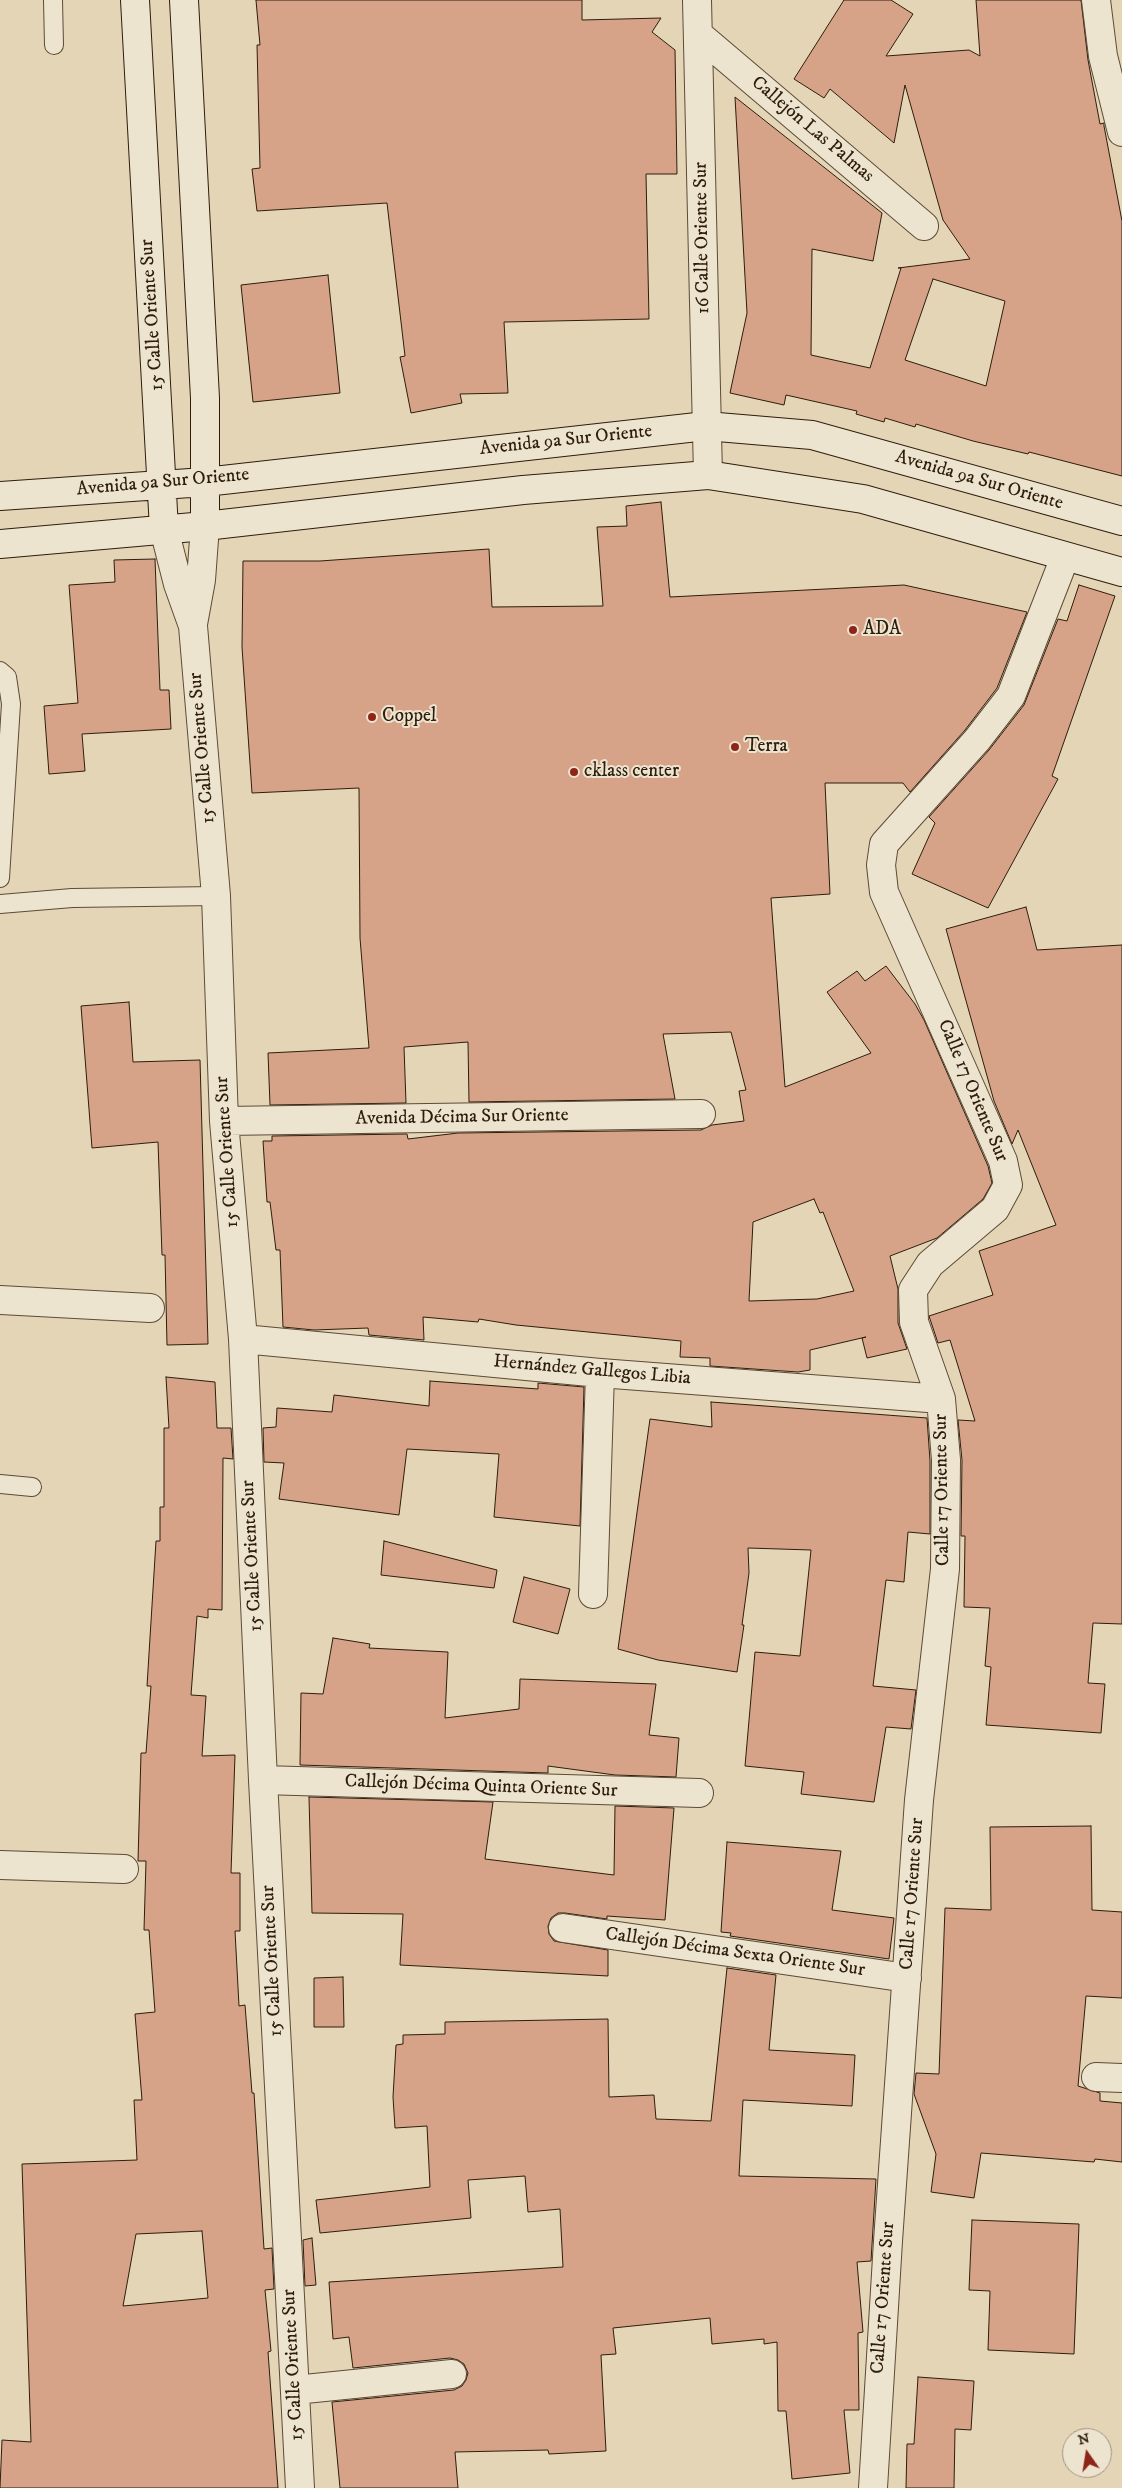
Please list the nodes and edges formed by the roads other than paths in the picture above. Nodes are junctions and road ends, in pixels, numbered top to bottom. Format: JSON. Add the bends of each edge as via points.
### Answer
{"nodes":[{"id":1,"x":53,"y":0,"type":"edge"},
{"id":2,"x":135,"y":0,"type":"edge"},
{"id":3,"x":184,"y":0,"type":"edge"},
{"id":4,"x":697,"y":0,"type":"edge"},
{"id":5,"x":1096,"y":0,"type":"edge"},
{"id":6,"x":699,"y":35,"type":"junction"},
{"id":7,"x":54,"y":45,"type":"dead end"},
{"id":8,"x":1113,"y":56,"type":"edge"},
{"id":9,"x":1122,"y":132,"type":"edge"},
{"id":10,"x":924,"y":226,"type":"dead end"},
{"id":11,"x":706,"y":426,"type":"junction"},
{"id":12,"x":708,"y":475,"type":"junction"},
{"id":13,"x":205,"y":482,"type":"junction"},
{"id":14,"x":160,"y":485,"type":"junction"},
{"id":15,"x":0,"y":496,"type":"edge"},
{"id":16,"x":1122,"y":521,"type":"edge"},
{"id":17,"x":205,"y":526,"type":"junction"},
{"id":18,"x":164,"y":529,"type":"junction"},
{"id":19,"x":0,"y":544,"type":"edge"},
{"id":20,"x":1065,"y":557,"type":"junction"},
{"id":21,"x":1122,"y":572,"type":"edge"},
{"id":22,"x":193,"y":626,"type":"junction"},
{"id":23,"x":0,"y":671,"type":"edge"},
{"id":24,"x":0,"y":878,"type":"edge"},
{"id":25,"x":216,"y":896,"type":"junction"},
{"id":26,"x":0,"y":904,"type":"edge"},
{"id":27,"x":700,"y":1114,"type":"dead end"},
{"id":28,"x":224,"y":1121,"type":"junction"},
{"id":29,"x":0,"y":1300,"type":"edge"},
{"id":30,"x":150,"y":1308,"type":"dead end"},
{"id":31,"x":244,"y":1339,"type":"junction"},
{"id":32,"x":600,"y":1372,"type":"junction"},
{"id":33,"x":941,"y":1399,"type":"junction"},
{"id":34,"x":0,"y":1484,"type":"edge"},
{"id":35,"x":32,"y":1487,"type":"dead end"},
{"id":36,"x":592,"y":1594,"type":"dead end"},
{"id":37,"x":263,"y":1780,"type":"junction"},
{"id":38,"x":699,"y":1793,"type":"dead end"},
{"id":39,"x":0,"y":1865,"type":"edge"},
{"id":40,"x":124,"y":1869,"type":"dead end"},
{"id":41,"x":562,"y":1928,"type":"dead end"},
{"id":42,"x":907,"y":1978,"type":"junction"},
{"id":43,"x":452,"y":2374,"type":"dead end"},
{"id":44,"x":295,"y":2390,"type":"junction"},
{"id":45,"x":300,"y":2488,"type":"edge"},
{"id":46,"x":873,"y":2488,"type":"edge"}],
"edges":[{"from":1,"to":7,"type":"lane"},
{"from":2,"to":14,"type":"street","name":"15 Calle Oriente Sur","via":[[158,392]]},
{"from":3,"to":13,"type":"street","name":"15 Calle Oriente Sur","via":[[204,379]]},
{"from":4,"to":6,"type":"street","name":"16 Calle Oriente Sur"},
{"from":5,"to":8,"type":"street"},
{"from":6,"to":10,"type":"street","name":"Callejón Las Palmas"},
{"from":6,"to":11,"type":"street","name":"16 Calle Oriente Sur"},
{"from":8,"to":9,"type":"street"},
{"from":11,"to":12,"type":"street","name":"16 Calle Oriente Sur"},
{"from":11,"to":13,"type":"street","name":"Avenida 9a Sur Oriente"},
{"from":11,"to":16,"type":"street","name":"Avenida 9a Sur Oriente","via":[[812,435]]},
{"from":12,"to":17,"type":"street","via":[[523,490]]},
{"from":12,"to":20,"type":"street","via":[[863,499]]},
{"from":13,"to":14,"type":"street","name":"Avenida 9a Sur Oriente"},
{"from":13,"to":17,"type":"street","name":"15 Calle Oriente Sur"},
{"from":14,"to":15,"type":"street","name":"Avenida 9a Sur Oriente"},
{"from":14,"to":18,"type":"street","name":"15 Calle Oriente Sur"},
{"from":17,"to":18,"type":"street"},
{"from":17,"to":22,"type":"street","name":"15 Calle Oriente Sur"},
{"from":18,"to":19,"type":"street"},
{"from":18,"to":22,"type":"street","name":"15 Calle Oriente Sur"},
{"from":20,"to":21,"type":"street"},
{"from":20,"to":33,"type":"street","name":"Calle 17 Oriente Sur","via":[[1011,696],[977,740],[884,844],[881,865],[884,892],[1003,1161],[1008,1185],[995,1209],[930,1264],[913,1290],[914,1322]]},
{"from":22,"to":25,"type":"street","name":"15 Calle Oriente Sur"},
{"from":23,"to":24,"type":"lane","via":[[7,677],[11,704]]},
{"from":25,"to":26,"type":"lane","via":[[72,898]]},
{"from":25,"to":28,"type":"street","name":"15 Calle Oriente Sur"},
{"from":27,"to":28,"type":"street","name":"Avenida Décima Sur Oriente"},
{"from":28,"to":31,"type":"street","name":"15 Calle Oriente Sur"},
{"from":29,"to":30,"type":"street"},
{"from":31,"to":32,"type":"street","name":"Hernández Gallegos Libia"},
{"from":31,"to":37,"type":"street","name":"15 Calle Oriente Sur"},
{"from":32,"to":33,"type":"street","name":"Hernández Gallegos Libia"},
{"from":32,"to":36,"type":"street"},
{"from":33,"to":42,"type":"street","name":"Calle 17 Oriente Sur","via":[[946,1460],[945,1569],[920,1800]]},
{"from":34,"to":35,"type":"lane"},
{"from":37,"to":38,"type":"street","name":"Callejón Décima Quinta Oriente Sur"},
{"from":37,"to":44,"type":"street","name":"15 Calle Oriente Sur"},
{"from":39,"to":40,"type":"street"},
{"from":41,"to":42,"type":"street","name":"Callejón Décima Sexta Oriente Sur"},
{"from":42,"to":46,"type":"street","name":"Calle 17 Oriente Sur"},
{"from":43,"to":44,"type":"street"},
{"from":44,"to":45,"type":"street","name":"15 Calle Oriente Sur"}]}
